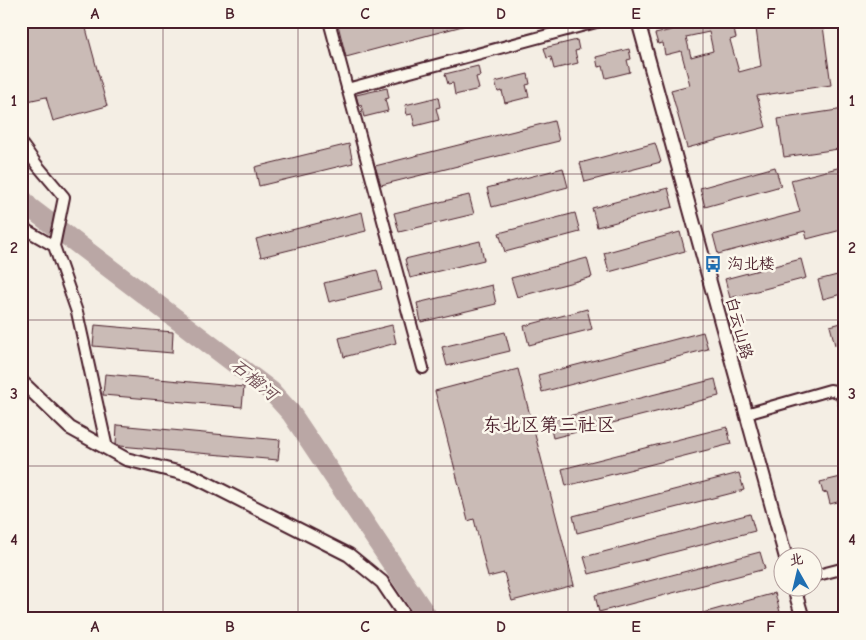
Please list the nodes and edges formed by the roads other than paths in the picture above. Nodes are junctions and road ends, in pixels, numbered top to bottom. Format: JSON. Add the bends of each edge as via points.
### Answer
{"nodes":[{"id":1,"x":329,"y":21,"type":"edge"},
{"id":2,"x":600,"y":21,"type":"edge"},
{"id":3,"x":638,"y":21,"type":"edge"},
{"id":4,"x":347,"y":88,"type":"junction"},
{"id":5,"x":21,"y":143,"type":"edge"},
{"id":6,"x":21,"y":225,"type":"edge"},
{"id":7,"x":54,"y":244,"type":"junction"},
{"id":8,"x":423,"y":368,"type":"dead end"},
{"id":9,"x":21,"y":381,"type":"edge"},
{"id":10,"x":845,"y":405,"type":"edge"},
{"id":11,"x":746,"y":414,"type":"junction"},
{"id":12,"x":107,"y":448,"type":"junction"},
{"id":13,"x":783,"y":548,"type":"edge"},
{"id":14,"x":845,"y":568,"type":"edge"},
{"id":15,"x":824,"y":573,"type":"edge"},
{"id":16,"x":797,"y":598,"type":"edge"},
{"id":17,"x":407,"y":619,"type":"edge"},
{"id":18,"x":803,"y":619,"type":"edge"}],
"edges":[{"from":1,"to":4,"type":"street"},
{"from":2,"to":4,"type":"street"},
{"from":3,"to":11,"type":"street","name":"白云山路"},
{"from":4,"to":8,"type":"street"},
{"from":5,"to":7,"type":"street","via":[[64,197]]},
{"from":6,"to":7,"type":"street"},
{"from":7,"to":12,"type":"street","via":[[77,312]]},
{"from":9,"to":12,"type":"street","via":[[70,428]]},
{"from":10,"to":11,"type":"street","via":[[840,393],[830,390]]},
{"from":11,"to":13,"type":"street","name":"白云山路"},
{"from":12,"to":17,"type":"street","via":[[126,458],[193,476],[349,555],[382,582]]},
{"from":14,"to":15,"type":"street"},
{"from":16,"to":18,"type":"street"}]}
